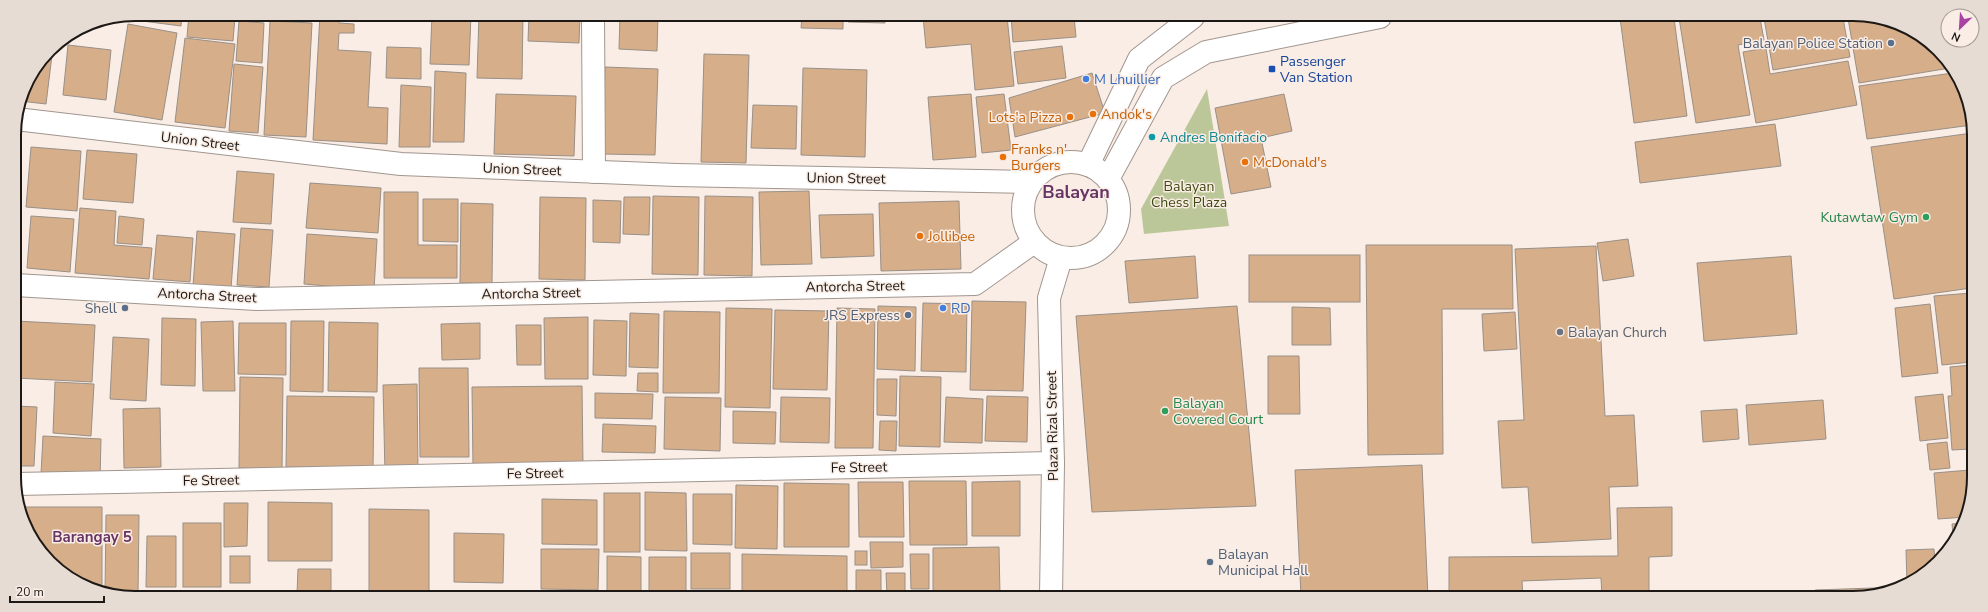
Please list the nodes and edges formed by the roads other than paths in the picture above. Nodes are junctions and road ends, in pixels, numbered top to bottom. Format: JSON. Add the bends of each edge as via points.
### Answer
{"nodes":[{"id":1,"x":593,"y":21,"type":"edge"},
{"id":2,"x":1187,"y":21,"type":"edge"},
{"id":3,"x":1360,"y":21,"type":"edge"},
{"id":4,"x":22,"y":120,"type":"edge"},
{"id":5,"x":1088,"y":165,"type":"junction"},
{"id":6,"x":594,"y":172,"type":"junction"},
{"id":7,"x":1108,"y":179,"type":"junction"},
{"id":8,"x":1031,"y":182,"type":"junction"},
{"id":9,"x":1034,"y":242,"type":"junction"},
{"id":10,"x":1061,"y":258,"type":"junction"},
{"id":11,"x":21,"y":285,"type":"edge"},
{"id":12,"x":1053,"y":463,"type":"junction"},
{"id":13,"x":21,"y":484,"type":"edge"},
{"id":14,"x":1051,"y":591,"type":"edge"}],
"edges":[{"from":1,"to":6,"type":"street"},
{"from":2,"to":5,"type":"street","via":[[1139,59]]},
{"from":3,"to":7,"type":"street","via":[[1206,52],[1163,78]]},
{"from":4,"to":6,"type":"street","name":"Union Street","via":[[401,164]]},
{"from":5,"to":7,"type":"street"},
{"from":5,"to":8,"type":"street","via":[[1073,162],[1057,164],[1042,170]]},
{"from":6,"to":8,"type":"street","name":"Union Street"},
{"from":7,"to":10,"type":"street","via":[[1119,204],[1118,222],[1111,238],[1089,255]]},
{"from":8,"to":9,"type":"street","via":[[1024,196],[1022,212],[1026,228]]},
{"from":9,"to":10,"type":"street","via":[[1046,252]]},
{"from":9,"to":11,"type":"street","name":"Antorcha Street","via":[[975,284],[257,298]]},
{"from":10,"to":12,"type":"street","name":"Plaza Rizal Street","via":[[1049,298]]},
{"from":12,"to":13,"type":"street","name":"Fe Street"},
{"from":12,"to":14,"type":"street","name":"Plaza Rizal Street"}]}
